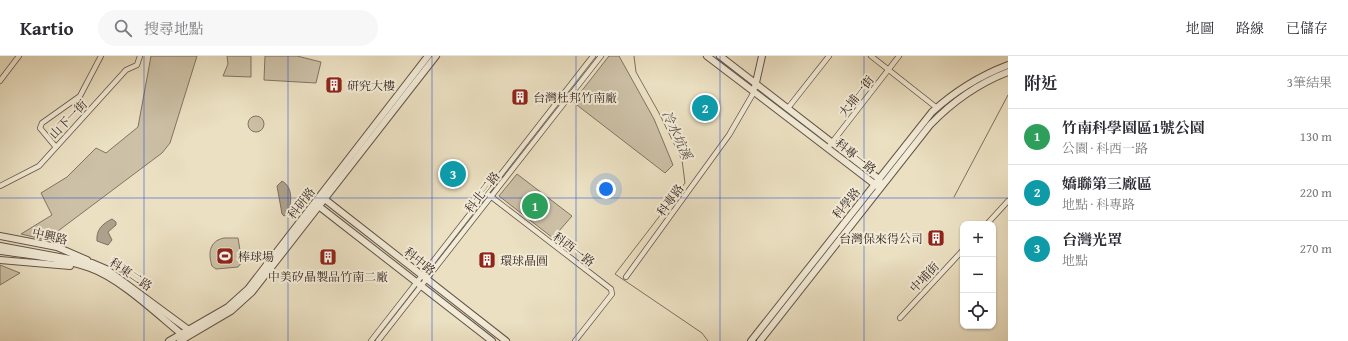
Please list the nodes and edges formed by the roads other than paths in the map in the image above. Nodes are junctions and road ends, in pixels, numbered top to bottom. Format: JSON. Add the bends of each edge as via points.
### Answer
{"nodes":[{"id":1,"x":18,"y":56,"type":"edge"},
{"id":2,"x":101,"y":56,"type":"edge"},
{"id":3,"x":140,"y":56,"type":"edge"},
{"id":4,"x":428,"y":56,"type":"edge"},
{"id":5,"x":436,"y":56,"type":"edge"},
{"id":6,"x":593,"y":56,"type":"edge"},
{"id":7,"x":601,"y":56,"type":"edge"},
{"id":8,"x":707,"y":56,"type":"edge"},
{"id":9,"x":720,"y":56,"type":"edge"},
{"id":10,"x":762,"y":56,"type":"edge"},
{"id":11,"x":830,"y":56,"type":"edge"},
{"id":12,"x":871,"y":56,"type":"edge"},
{"id":13,"x":899,"y":56,"type":"edge"},
{"id":14,"x":1008,"y":65,"type":"edge"},
{"id":15,"x":889,"y":70,"type":"junction"},
{"id":16,"x":1008,"y":72,"type":"edge"},
{"id":17,"x":0,"y":81,"type":"edge"},
{"id":18,"x":756,"y":84,"type":"junction"},
{"id":19,"x":754,"y":92,"type":"junction"},
{"id":20,"x":788,"y":108,"type":"junction"},
{"id":21,"x":937,"y":108,"type":"junction"},
{"id":22,"x":830,"y":145,"type":"junction"},
{"id":23,"x":55,"y":146,"type":"junction"},
{"id":24,"x":879,"y":179,"type":"junction"},
{"id":25,"x":1,"y":185,"type":"edge"},
{"id":26,"x":874,"y":186,"type":"junction"},
{"id":27,"x":882,"y":187,"type":"junction"},
{"id":28,"x":486,"y":193,"type":"junction"},
{"id":29,"x":322,"y":197,"type":"junction"},
{"id":30,"x":490,"y":197,"type":"junction"},
{"id":31,"x":1008,"y":201,"type":"edge"},
{"id":32,"x":317,"y":204,"type":"junction"},
{"id":33,"x":990,"y":221,"type":"edge"},
{"id":34,"x":0,"y":236,"type":"edge"},
{"id":35,"x":0,"y":246,"type":"edge"},
{"id":36,"x":10,"y":250,"type":"junction"},
{"id":37,"x":827,"y":250,"type":"junction"},
{"id":38,"x":0,"y":251,"type":"edge"},
{"id":39,"x":960,"y":253,"type":"edge"},
{"id":40,"x":0,"y":260,"type":"edge"},
{"id":41,"x":91,"y":265,"type":"junction"},
{"id":42,"x":626,"y":277,"type":"dead end"},
{"id":43,"x":424,"y":278,"type":"junction"},
{"id":44,"x":419,"y":284,"type":"junction"},
{"id":45,"x":144,"y":299,"type":"junction"},
{"id":46,"x":900,"y":318,"type":"dead end"},
{"id":47,"x":191,"y":332,"type":"junction"},
{"id":48,"x":184,"y":336,"type":"junction"},
{"id":49,"x":169,"y":341,"type":"edge"},
{"id":50,"x":180,"y":341,"type":"edge"},
{"id":51,"x":371,"y":341,"type":"edge"},
{"id":52,"x":378,"y":341,"type":"edge"},
{"id":53,"x":492,"y":341,"type":"edge"},
{"id":54,"x":506,"y":341,"type":"edge"},
{"id":55,"x":575,"y":341,"type":"edge"},
{"id":56,"x":751,"y":341,"type":"edge"},
{"id":57,"x":760,"y":341,"type":"edge"}],
"edges":[{"from":1,"to":17,"type":"street"},
{"from":2,"to":23,"type":"street","via":[[80,96],[42,123],[40,128]]},
{"from":3,"to":23,"type":"street","name":"山下一街","via":[[138,65],[126,70]]},
{"from":4,"to":29,"type":"street","name":"科研路"},
{"from":5,"to":29,"type":"street","name":"科研路"},
{"from":6,"to":28,"type":"street","name":"科北二路"},
{"from":7,"to":30,"type":"street","name":"科北二路"},
{"from":8,"to":19,"type":"street","name":"科專一路"},
{"from":9,"to":18,"type":"street","name":"科專一路"},
{"from":10,"to":18,"type":"street"},
{"from":11,"to":20,"type":"street"},
{"from":12,"to":15,"type":"street"},
{"from":13,"to":15,"type":"street","name":"大埔一街"},
{"from":14,"to":21,"type":"street","name":"科學路","via":[[965,85]]},
{"from":15,"to":21,"type":"street"},
{"from":15,"to":22,"type":"street","name":"大埔一街"},
{"from":16,"to":27,"type":"street","name":"科學路","via":[[979,85],[950,105],[930,125]]},
{"from":18,"to":19,"type":"street"},
{"from":18,"to":20,"type":"street","name":"科專一路"},
{"from":19,"to":22,"type":"street","name":"科專一路"},
{"from":19,"to":42,"type":"street","name":"科專路","via":[[729,135]]},
{"from":20,"to":22,"type":"street","name":"科專一路"},
{"from":21,"to":24,"type":"street","name":"科學路"},
{"from":22,"to":24,"type":"street","name":"科專一路"},
{"from":22,"to":26,"type":"street","name":"科專一路"},
{"from":23,"to":25,"type":"street","name":"山下一街","via":[[39,166]]},
{"from":24,"to":26,"type":"street","name":"科學路"},
{"from":24,"to":27,"type":"street","name":"科專一路"},
{"from":26,"to":27,"type":"street","name":"科專一路"},
{"from":26,"to":37,"type":"street","name":"科學路"},
{"from":27,"to":37,"type":"street","name":"科學路"},
{"from":28,"to":30,"type":"street","name":"科西一路"},
{"from":28,"to":43,"type":"street","name":"科北二路"},
{"from":29,"to":32,"type":"street","name":"科研路"},
{"from":29,"to":43,"type":"street","name":"科中路"},
{"from":30,"to":43,"type":"street","name":"科北二路"},
{"from":30,"to":55,"type":"street","name":"科西一路","via":[[612,291]]},
{"from":31,"to":33,"type":"street"},
{"from":32,"to":44,"type":"street","name":"科中路"},
{"from":32,"to":47,"type":"street","name":"科研路","via":[[252,292],[231,311]]},
{"from":34,"to":41,"type":"street","name":"中興路","via":[[57,247],[80,255]]},
{"from":35,"to":36,"type":"street","name":"科東二路"},
{"from":36,"to":38,"type":"street","name":"科東二路"},
{"from":36,"to":41,"type":"street","name":"科東二路"},
{"from":37,"to":56,"type":"street","name":"科學路"},
{"from":37,"to":57,"type":"street","name":"科學路"},
{"from":39,"to":46,"type":"street","name":"中埔街"},
{"from":40,"to":41,"type":"street"},
{"from":41,"to":45,"type":"street","name":"科東二路"},
{"from":43,"to":44,"type":"street","name":"科北二路"},
{"from":43,"to":54,"type":"street","name":"科中路"},
{"from":44,"to":51,"type":"street","name":"科北二路"},
{"from":44,"to":52,"type":"street","name":"科北二路"},
{"from":44,"to":53,"type":"street","name":"科中路"},
{"from":45,"to":47,"type":"street","name":"科東二路"},
{"from":45,"to":48,"type":"street","name":"科東二路"},
{"from":47,"to":48,"type":"street","name":"科研路"},
{"from":48,"to":49,"type":"street","name":"科研路"},
{"from":48,"to":50,"type":"street","name":"科研路"}]}
